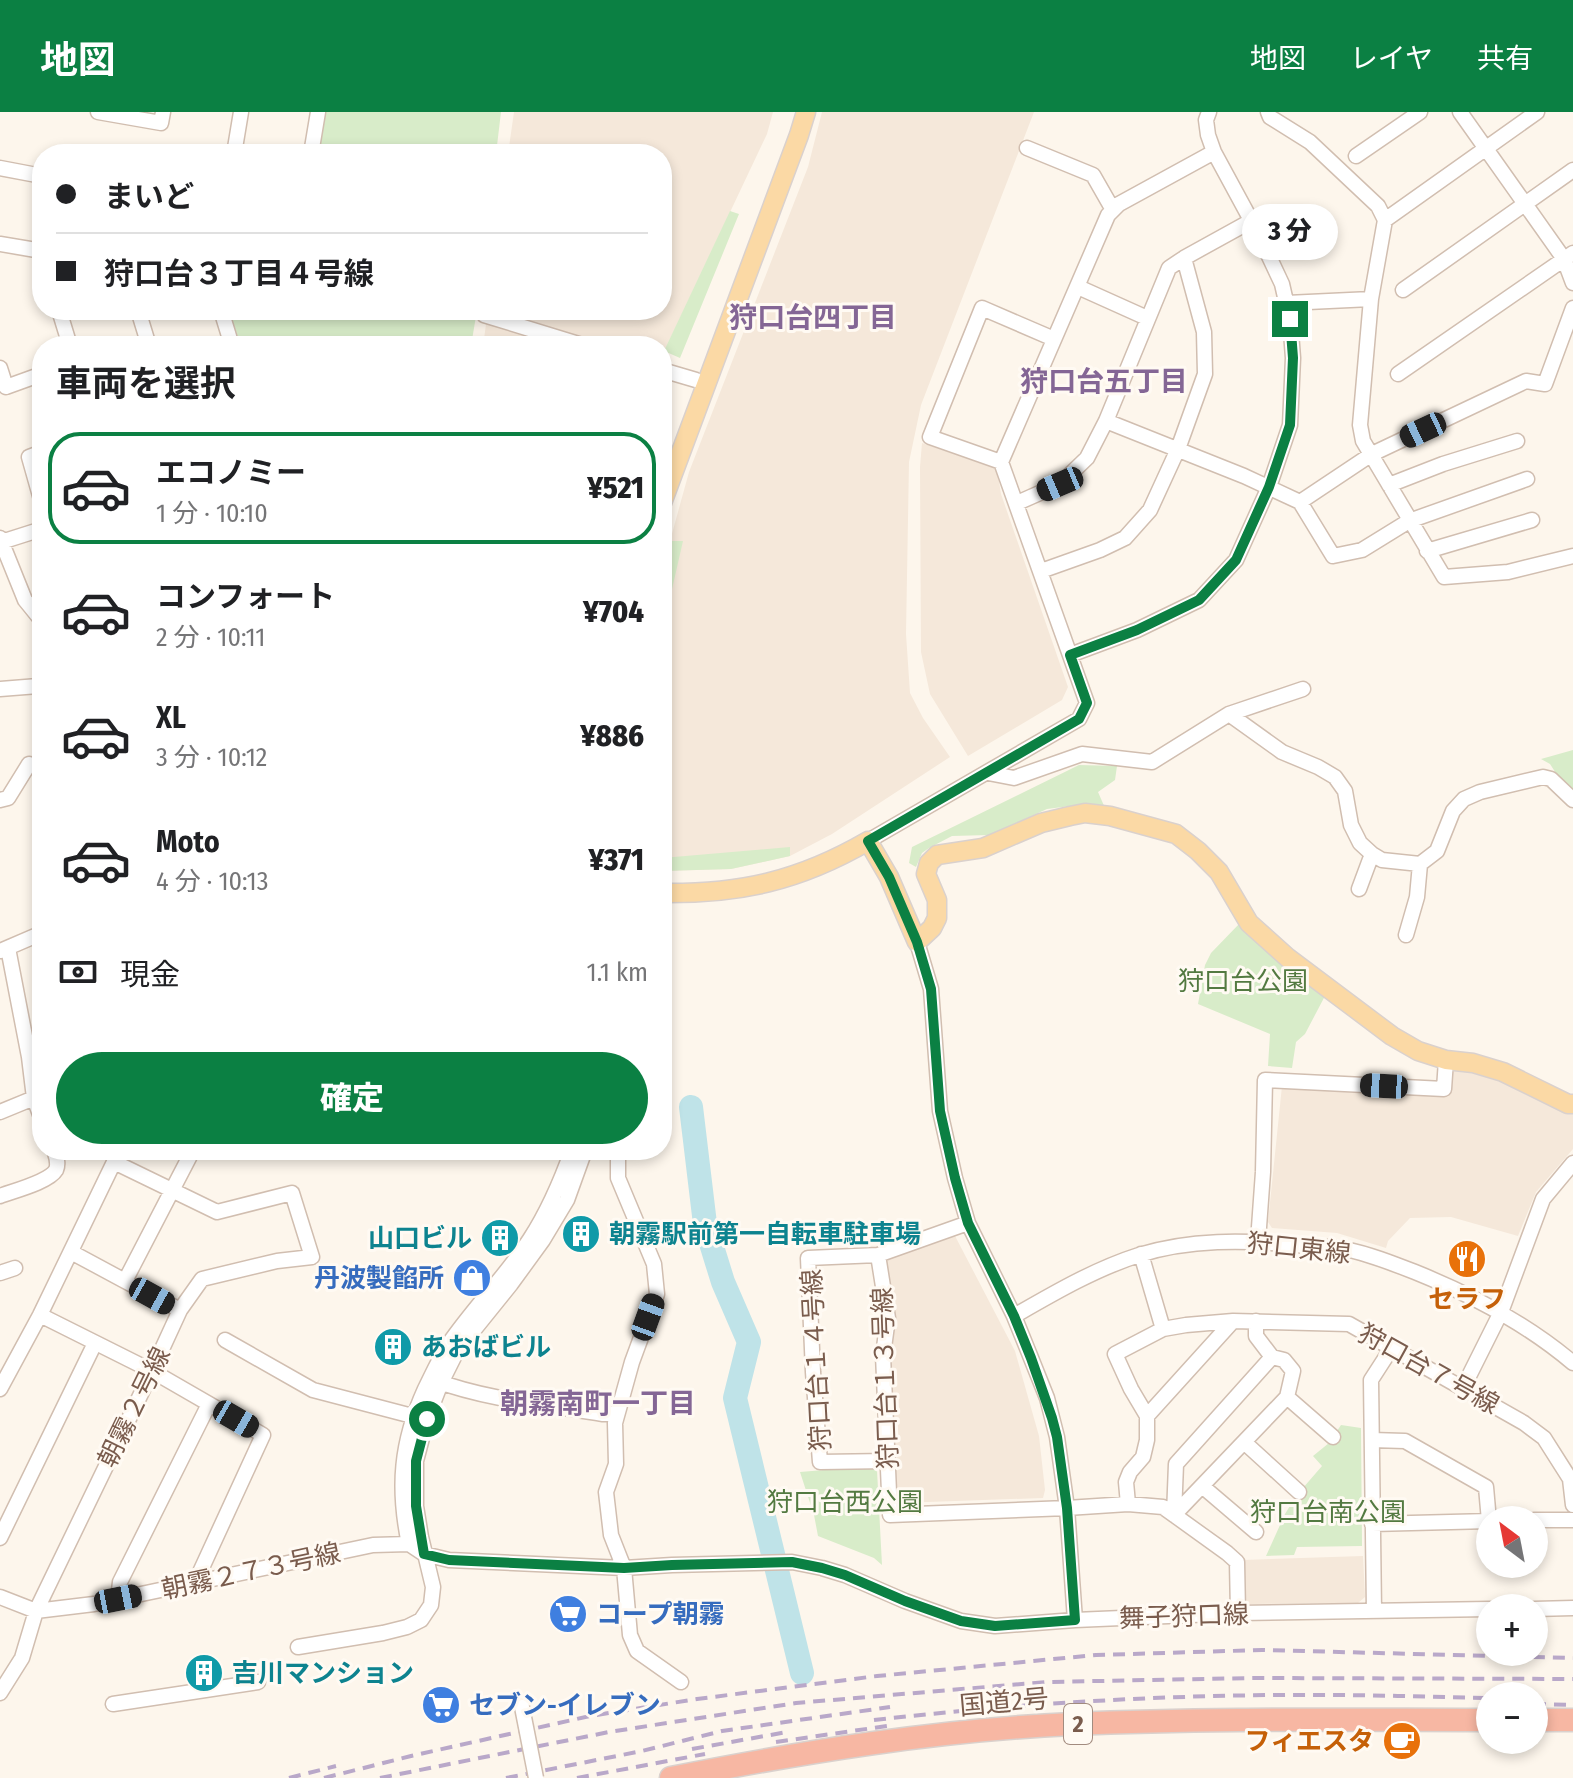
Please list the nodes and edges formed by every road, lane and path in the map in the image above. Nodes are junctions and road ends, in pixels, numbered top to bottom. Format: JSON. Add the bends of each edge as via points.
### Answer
{"nodes":[{"id":1,"x":98,"y":112,"type":"edge"},
{"id":2,"x":163,"y":112,"type":"edge"},
{"id":3,"x":241,"y":112,"type":"edge"},
{"id":4,"x":318,"y":112,"type":"edge"},
{"id":5,"x":798,"y":112,"type":"edge"},
{"id":6,"x":806,"y":112,"type":"edge"},
{"id":7,"x":1268,"y":112,"type":"edge"},
{"id":8,"x":1420,"y":112,"type":"edge"},
{"id":9,"x":1460,"y":112,"type":"edge"},
{"id":10,"x":1537,"y":112,"type":"edge"},
{"id":11,"x":1204,"y":115,"type":"edge"},
{"id":12,"x":236,"y":144,"type":"edge"},
{"id":13,"x":313,"y":144,"type":"edge"},
{"id":14,"x":1027,"y":148,"type":"dead end"},
{"id":15,"x":1486,"y":149,"type":"junction"},
{"id":16,"x":1214,"y":152,"type":"junction"},
{"id":17,"x":1356,"y":156,"type":"dead end"},
{"id":18,"x":0,"y":168,"type":"edge"},
{"id":19,"x":1573,"y":170,"type":"edge"},
{"id":20,"x":32,"y":174,"type":"edge"},
{"id":21,"x":1525,"y":204,"type":"junction"},
{"id":22,"x":1113,"y":210,"type":"junction"},
{"id":23,"x":1385,"y":220,"type":"junction"},
{"id":24,"x":1251,"y":221,"type":"junction"},
{"id":25,"x":0,"y":244,"type":"edge"},
{"id":26,"x":32,"y":249,"type":"edge"},
{"id":27,"x":1568,"y":256,"type":"edge"},
{"id":28,"x":1184,"y":258,"type":"junction"},
{"id":29,"x":1573,"y":283,"type":"edge"},
{"id":30,"x":1078,"y":287,"type":"junction"},
{"id":31,"x":1403,"y":290,"type":"dead end"},
{"id":32,"x":1371,"y":299,"type":"junction"},
{"id":33,"x":1287,"y":303,"type":"junction"},
{"id":34,"x":1573,"y":308,"type":"edge"},
{"id":35,"x":1147,"y":318,"type":"junction"},
{"id":36,"x":500,"y":320,"type":"edge"},
{"id":37,"x":552,"y":336,"type":"edge"},
{"id":38,"x":1054,"y":339,"type":"junction"},
{"id":39,"x":0,"y":368,"type":"edge"},
{"id":40,"x":672,"y":373,"type":"edge"},
{"id":41,"x":1398,"y":374,"type":"dead end"},
{"id":42,"x":32,"y":378,"type":"edge"},
{"id":43,"x":696,"y":380,"type":"junction"},
{"id":44,"x":1106,"y":421,"type":"junction"},
{"id":45,"x":1517,"y":441,"type":"dead end"},
{"id":46,"x":672,"y":446,"type":"edge"},
{"id":47,"x":1178,"y":449,"type":"junction"},
{"id":48,"x":1372,"y":454,"type":"junction"},
{"id":49,"x":1001,"y":462,"type":"junction"},
{"id":50,"x":672,"y":476,"type":"edge"},
{"id":51,"x":1527,"y":479,"type":"dead end"},
{"id":52,"x":1389,"y":485,"type":"junction"},
{"id":53,"x":1269,"y":487,"type":"junction"},
{"id":54,"x":1300,"y":502,"type":"junction"},
{"id":55,"x":1017,"y":503,"type":"junction"},
{"id":56,"x":1532,"y":520,"type":"dead end"},
{"id":57,"x":1409,"y":521,"type":"junction"},
{"id":58,"x":32,"y":532,"type":"edge"},
{"id":59,"x":1,"y":540,"type":"edge"},
{"id":60,"x":1427,"y":551,"type":"junction"},
{"id":61,"x":1573,"y":556,"type":"edge"},
{"id":62,"x":1041,"y":571,"type":"junction"},
{"id":63,"x":32,"y":609,"type":"edge"},
{"id":64,"x":1070,"y":655,"type":"junction"},
{"id":65,"x":32,"y":686,"type":"edge"},
{"id":66,"x":0,"y":689,"type":"edge"},
{"id":67,"x":1303,"y":689,"type":"dead end"},
{"id":68,"x":1229,"y":714,"type":"junction"},
{"id":69,"x":29,"y":764,"type":"dead end"},
{"id":70,"x":988,"y":773,"type":"junction"},
{"id":71,"x":0,"y":800,"type":"edge"},
{"id":72,"x":1573,"y":800,"type":"edge"},
{"id":73,"x":868,"y":841,"type":"junction"},
{"id":74,"x":1372,"y":854,"type":"junction"},
{"id":75,"x":1420,"y":864,"type":"junction"},
{"id":76,"x":1359,"y":889,"type":"dead end"},
{"id":77,"x":672,"y":893,"type":"edge"},
{"id":78,"x":1406,"y":935,"type":"dead end"},
{"id":79,"x":32,"y":937,"type":"edge"},
{"id":80,"x":917,"y":942,"type":"junction"},
{"id":81,"x":4,"y":949,"type":"edge"},
{"id":82,"x":32,"y":1054,"type":"edge"},
{"id":83,"x":1446,"y":1060,"type":"junction"},
{"id":84,"x":32,"y":1099,"type":"edge"},
{"id":85,"x":1573,"y":1104,"type":"edge"},
{"id":86,"x":0,"y":1112,"type":"edge"},
{"id":87,"x":58,"y":1160,"type":"edge"},
{"id":88,"x":188,"y":1160,"type":"edge"},
{"id":89,"x":569,"y":1160,"type":"edge"},
{"id":90,"x":581,"y":1160,"type":"edge"},
{"id":91,"x":618,"y":1160,"type":"edge"},
{"id":92,"x":1573,"y":1163,"type":"edge"},
{"id":93,"x":171,"y":1190,"type":"junction"},
{"id":94,"x":0,"y":1196,"type":"edge"},
{"id":95,"x":968,"y":1223,"type":"junction"},
{"id":96,"x":1258,"y":1241,"type":"junction"},
{"id":97,"x":71,"y":1252,"type":"junction"},
{"id":98,"x":1141,"y":1254,"type":"junction"},
{"id":99,"x":878,"y":1255,"type":"junction"},
{"id":100,"x":15,"y":1268,"type":"dead end"},
{"id":101,"x":0,"y":1273,"type":"edge"},
{"id":102,"x":125,"y":1281,"type":"junction"},
{"id":103,"x":180,"y":1310,"type":"junction"},
{"id":104,"x":1501,"y":1312,"type":"junction"},
{"id":105,"x":40,"y":1315,"type":"junction"},
{"id":106,"x":1014,"y":1316,"type":"junction"},
{"id":107,"x":1233,"y":1321,"type":"junction"},
{"id":108,"x":1256,"y":1321,"type":"junction"},
{"id":109,"x":1163,"y":1329,"type":"junction"},
{"id":110,"x":225,"y":1340,"type":"dead end"},
{"id":111,"x":95,"y":1343,"type":"junction"},
{"id":112,"x":1391,"y":1349,"type":"junction"},
{"id":113,"x":1272,"y":1357,"type":"junction"},
{"id":114,"x":1573,"y":1363,"type":"edge"},
{"id":115,"x":152,"y":1371,"type":"junction"},
{"id":116,"x":436,"y":1381,"type":"junction"},
{"id":117,"x":1463,"y":1388,"type":"junction"},
{"id":118,"x":0,"y":1389,"type":"edge"},
{"id":119,"x":1287,"y":1397,"type":"junction"},
{"id":120,"x":209,"y":1404,"type":"junction"},
{"id":121,"x":617,"y":1413,"type":"junction"},
{"id":122,"x":1147,"y":1416,"type":"junction"},
{"id":123,"x":420,"y":1418,"type":"junction"},
{"id":124,"x":1333,"y":1437,"type":"dead end"},
{"id":125,"x":1372,"y":1440,"type":"junction"},
{"id":126,"x":1244,"y":1442,"type":"junction"},
{"id":127,"x":888,"y":1461,"type":"junction"},
{"id":128,"x":1202,"y":1486,"type":"junction"},
{"id":129,"x":1299,"y":1492,"type":"dead end"},
{"id":130,"x":1128,"y":1504,"type":"junction"},
{"id":131,"x":1573,"y":1505,"type":"edge"},
{"id":132,"x":1488,"y":1506,"type":"edge"},
{"id":133,"x":1067,"y":1508,"type":"junction"},
{"id":134,"x":1174,"y":1515,"type":"junction"},
{"id":135,"x":1548,"y":1520,"type":"edge"},
{"id":136,"x":1573,"y":1520,"type":"edge"},
{"id":137,"x":1476,"y":1521,"type":"edge"},
{"id":138,"x":1372,"y":1524,"type":"junction"},
{"id":139,"x":1256,"y":1532,"type":"dead end"},
{"id":140,"x":0,"y":1538,"type":"edge"},
{"id":141,"x":409,"y":1544,"type":"junction"},
{"id":142,"x":424,"y":1554,"type":"junction"},
{"id":143,"x":624,"y":1568,"type":"junction"},
{"id":144,"x":195,"y":1583,"type":"junction"},
{"id":145,"x":0,"y":1597,"type":"edge"},
{"id":146,"x":118,"y":1599,"type":"junction"},
{"id":147,"x":1573,"y":1608,"type":"edge"},
{"id":148,"x":1476,"y":1609,"type":"edge"},
{"id":149,"x":1548,"y":1609,"type":"edge"},
{"id":150,"x":36,"y":1611,"type":"junction"},
{"id":151,"x":1374,"y":1611,"type":"junction"},
{"id":152,"x":1238,"y":1613,"type":"junction"},
{"id":153,"x":1075,"y":1620,"type":"junction"},
{"id":154,"x":298,"y":1647,"type":"dead end"},
{"id":155,"x":258,"y":1682,"type":"dead end"},
{"id":156,"x":681,"y":1682,"type":"dead end"},
{"id":157,"x":0,"y":1693,"type":"edge"},
{"id":158,"x":113,"y":1704,"type":"dead end"},
{"id":159,"x":522,"y":1707,"type":"dead end"},
{"id":160,"x":1476,"y":1720,"type":"edge"},
{"id":161,"x":1548,"y":1720,"type":"edge"},
{"id":162,"x":1573,"y":1720,"type":"edge"},
{"id":163,"x":697,"y":1775,"type":"edge"},
{"id":164,"x":536,"y":1778,"type":"edge"},
{"id":165,"x":671,"y":1778,"type":"edge"}],
"edges":[{"from":1,"to":2,"type":"street","via":[[161,123]]},
{"from":3,"to":12,"type":"street"},
{"from":4,"to":13,"type":"street"},
{"from":5,"to":43,"type":"main road"},
{"from":6,"to":50,"type":"main road"},
{"from":7,"to":23,"type":"street","via":[[1338,167],[1378,206]]},
{"from":8,"to":17,"type":"street"},
{"from":9,"to":15,"type":"street"},
{"from":10,"to":15,"type":"street"},
{"from":11,"to":16,"type":"street"},
{"from":14,"to":22,"type":"street","via":[[1093,175]]},
{"from":15,"to":21,"type":"street"},
{"from":15,"to":23,"type":"street"},
{"from":16,"to":22,"type":"street"},
{"from":16,"to":24,"type":"street"},
{"from":18,"to":20,"type":"street"},
{"from":19,"to":21,"type":"street"},
{"from":21,"to":27,"type":"street"},
{"from":21,"to":31,"type":"street"},
{"from":22,"to":30,"type":"street"},
{"from":23,"to":32,"type":"street"},
{"from":24,"to":28,"type":"street"},
{"from":24,"to":33,"type":"street"},
{"from":25,"to":26,"type":"street"},
{"from":27,"to":29,"type":"street"},
{"from":27,"to":41,"type":"street"},
{"from":28,"to":35,"type":"street","via":[[1169,268]]},
{"from":28,"to":47,"type":"street","via":[[1204,332],[1205,374]]},
{"from":30,"to":35,"type":"street"},
{"from":30,"to":38,"type":"street"},
{"from":32,"to":33,"type":"street"},
{"from":32,"to":48,"type":"street","via":[[1360,425]]},
{"from":33,"to":53,"type":"street","via":[[1293,358],[1290,425]]},
{"from":34,"to":48,"type":"street","via":[[1545,384],[1526,381]]},
{"from":35,"to":44,"type":"street"},
{"from":36,"to":37,"type":"street"},
{"from":38,"to":49,"type":"street"},
{"from":38,"to":49,"type":"street","via":[[982,308],[930,437]]},
{"from":39,"to":42,"type":"street","via":[[6,387]]},
{"from":40,"to":43,"type":"street"},
{"from":43,"to":46,"type":"main road"},
{"from":44,"to":47,"type":"street"},
{"from":44,"to":55,"type":"street","via":[[1087,458],[1060,484]]},
{"from":45,"to":52,"type":"street"},
{"from":47,"to":53,"type":"street"},
{"from":47,"to":62,"type":"street","via":[[1150,510],[1125,538]]},
{"from":48,"to":52,"type":"street"},
{"from":48,"to":54,"type":"street"},
{"from":49,"to":55,"type":"street"},
{"from":51,"to":57,"type":"street"},
{"from":52,"to":57,"type":"street"},
{"from":53,"to":54,"type":"street"},
{"from":53,"to":64,"type":"street","via":[[1236,560],[1199,600]]},
{"from":54,"to":57,"type":"street","via":[[1333,556],[1362,550]]},
{"from":55,"to":62,"type":"street"},
{"from":56,"to":60,"type":"street"},
{"from":57,"to":60,"type":"street"},
{"from":58,"to":59,"type":"street"},
{"from":59,"to":63,"type":"street"},
{"from":60,"to":61,"type":"street","via":[[1444,577],[1508,572]]},
{"from":62,"to":64,"type":"street"},
{"from":64,"to":70,"type":"street","via":[[1087,703],[1079,719]]},
{"from":65,"to":66,"type":"street"},
{"from":67,"to":68,"type":"street"},
{"from":68,"to":70,"type":"street","via":[[1152,762],[1082,754],[1014,778]]},
{"from":68,"to":74,"type":"street","via":[[1282,752],[1335,777],[1345,791],[1351,825]]},
{"from":69,"to":71,"type":"street","via":[[8,798]]},
{"from":70,"to":73,"type":"street"},
{"from":72,"to":75,"type":"street","via":[[1543,777],[1480,792],[1453,811],[1437,851]]},
{"from":73,"to":77,"type":"main road","via":[[759,886]]},
{"from":73,"to":80,"type":"main road"},
{"from":74,"to":75,"type":"street"},
{"from":74,"to":76,"type":"street"},
{"from":75,"to":78,"type":"street"},
{"from":79,"to":81,"type":"street"},
{"from":80,"to":83,"type":"main road","via":[[937,918],[937,900],[926,874],[937,855],[983,848],[1070,816],[1110,816],[1176,834],[1219,872],[1249,923],[1288,958],[1392,1036]]},
{"from":80,"to":95,"type":"street","via":[[931,989],[940,1111]]},
{"from":81,"to":82,"type":"street"},
{"from":83,"to":85,"type":"main road","via":[[1503,1072]]},
{"from":83,"to":96,"type":"street","via":[[1444,1089],[1265,1080]]},
{"from":84,"to":86,"type":"street"},
{"from":87,"to":94,"type":"street","via":[[46,1179]]},
{"from":88,"to":93,"type":"street"},
{"from":89,"to":116,"type":"street","via":[[531,1238],[447,1346]]},
{"from":90,"to":116,"type":"street","via":[[567,1200],[543,1240]]},
{"from":91,"to":121,"type":"street","via":[[618,1178],[654,1264],[657,1294]]},
{"from":92,"to":104,"type":"street","via":[[1543,1199]]},
{"from":93,"to":97,"type":"street","via":[[114,1162]]},
{"from":93,"to":102,"type":"street"},
{"from":93,"to":103,"type":"street","name":"朝霧２号線","via":[[217,1212],[292,1193],[312,1257],[202,1279]]},
{"from":95,"to":99,"type":"street","name":"狩口台１４号線"},
{"from":95,"to":106,"type":"street"},
{"from":96,"to":98,"type":"street","name":"狩口東線"},
{"from":96,"to":104,"type":"street","name":"狩口東線","via":[[1373,1257]]},
{"from":97,"to":102,"type":"street"},
{"from":97,"to":105,"type":"street"},
{"from":98,"to":106,"type":"street","name":"狩口東線","via":[[1099,1270]]},
{"from":98,"to":109,"type":"street"},
{"from":99,"to":127,"type":"street","name":"狩口台１３号線","via":[[888,1318],[883,1355]]},
{"from":99,"to":127,"type":"street","name":"狩口台１４号線","via":[[808,1258],[813,1372],[820,1462]]},
{"from":100,"to":101,"type":"street"},
{"from":102,"to":103,"type":"street"},
{"from":103,"to":115,"type":"street","name":"朝霧２号線"},
{"from":104,"to":114,"type":"street","name":"狩口東線"},
{"from":104,"to":117,"type":"street"},
{"from":105,"to":111,"type":"street"},
{"from":105,"to":118,"type":"street"},
{"from":106,"to":133,"type":"street","via":[[1047,1398]]},
{"from":107,"to":108,"type":"street","name":"狩口台７号線"},
{"from":107,"to":109,"type":"street","name":"狩口台７号線"},
{"from":107,"to":122,"type":"street"},
{"from":108,"to":112,"type":"street","name":"狩口台７号線","via":[[1349,1324]]},
{"from":108,"to":113,"type":"street","via":[[1256,1336]]},
{"from":109,"to":122,"type":"street","name":"狩口台７号線","via":[[1115,1354]]},
{"from":110,"to":123,"type":"street","via":[[313,1390]]},
{"from":111,"to":115,"type":"street"},
{"from":111,"to":140,"type":"street"},
{"from":112,"to":117,"type":"street","name":"狩口台７号線"},
{"from":112,"to":125,"type":"street","via":[[1371,1380]]},
{"from":113,"to":119,"type":"street","via":[[1284,1360],[1293,1371]]},
{"from":113,"to":134,"type":"street","via":[[1176,1464]]},
{"from":115,"to":120,"type":"street"},
{"from":115,"to":150,"type":"street","name":"朝霧２号線"},
{"from":116,"to":121,"type":"street","via":[[513,1400]]},
{"from":116,"to":123,"type":"street"},
{"from":117,"to":131,"type":"street","name":"狩口台７号線","via":[[1544,1438],[1570,1479]]},
{"from":119,"to":124,"type":"street"},
{"from":119,"to":126,"type":"street"},
{"from":120,"to":144,"type":"street","via":[[263,1435]]},
{"from":120,"to":146,"type":"street","via":[[120,1582]]},
{"from":121,"to":143,"type":"street","via":[[616,1464],[606,1492],[611,1535]]},
{"from":122,"to":130,"type":"street","via":[[1143,1457],[1126,1482]]},
{"from":123,"to":141,"type":"street","via":[[406,1440],[402,1473]]},
{"from":123,"to":142,"type":"street","via":[[416,1506]]},
{"from":125,"to":132,"type":"street","via":[[1405,1441],[1486,1487]]},
{"from":125,"to":138,"type":"street"},
{"from":126,"to":128,"type":"street"},
{"from":126,"to":129,"type":"street"},
{"from":127,"to":133,"type":"street","name":"狩口台１３号線","via":[[890,1515]]},
{"from":128,"to":134,"type":"street"},
{"from":128,"to":139,"type":"street"},
{"from":130,"to":133,"type":"street"},
{"from":130,"to":134,"type":"street","via":[[1163,1507]]},
{"from":133,"to":153,"type":"street"},
{"from":134,"to":152,"type":"street","via":[[1237,1562]]},
{"from":135,"to":136,"type":"street"},
{"from":137,"to":138,"type":"street"},
{"from":138,"to":151,"type":"street"},
{"from":141,"to":142,"type":"street"},
{"from":141,"to":144,"type":"street","name":"朝霧２７３号線","via":[[373,1545]]},
{"from":142,"to":143,"type":"street","name":"舞子狩口線","via":[[449,1560]]},
{"from":142,"to":154,"type":"street","via":[[433,1587],[431,1605],[421,1620],[383,1633]]},
{"from":143,"to":153,"type":"street","name":"舞子狩口線","via":[[792,1562],[833,1571],[961,1621],[995,1626]]},
{"from":143,"to":156,"type":"street","via":[[633,1643]]},
{"from":144,"to":146,"type":"street","name":"朝霧２７３号線"},
{"from":145,"to":150,"type":"street","name":"朝霧２７３号線"},
{"from":146,"to":150,"type":"street","name":"朝霧２７３号線"},
{"from":147,"to":149,"type":"street"},
{"from":148,"to":151,"type":"street","name":"舞子狩口線"},
{"from":150,"to":157,"type":"street","name":"朝霧２号線","via":[[22,1658]]},
{"from":151,"to":152,"type":"street","name":"舞子狩口線"},
{"from":152,"to":153,"type":"street","name":"舞子狩口線"},
{"from":155,"to":158,"type":"street"},
{"from":159,"to":164,"type":"street","bridge":true},
{"from":160,"to":163,"type":"highway","name":"国道2号","number":"2","via":[[1071,1724],[879,1742]]},
{"from":161,"to":162,"type":"highway"},
{"from":163,"to":165,"type":"highway","name":"国道2号","number":"2"}]}
